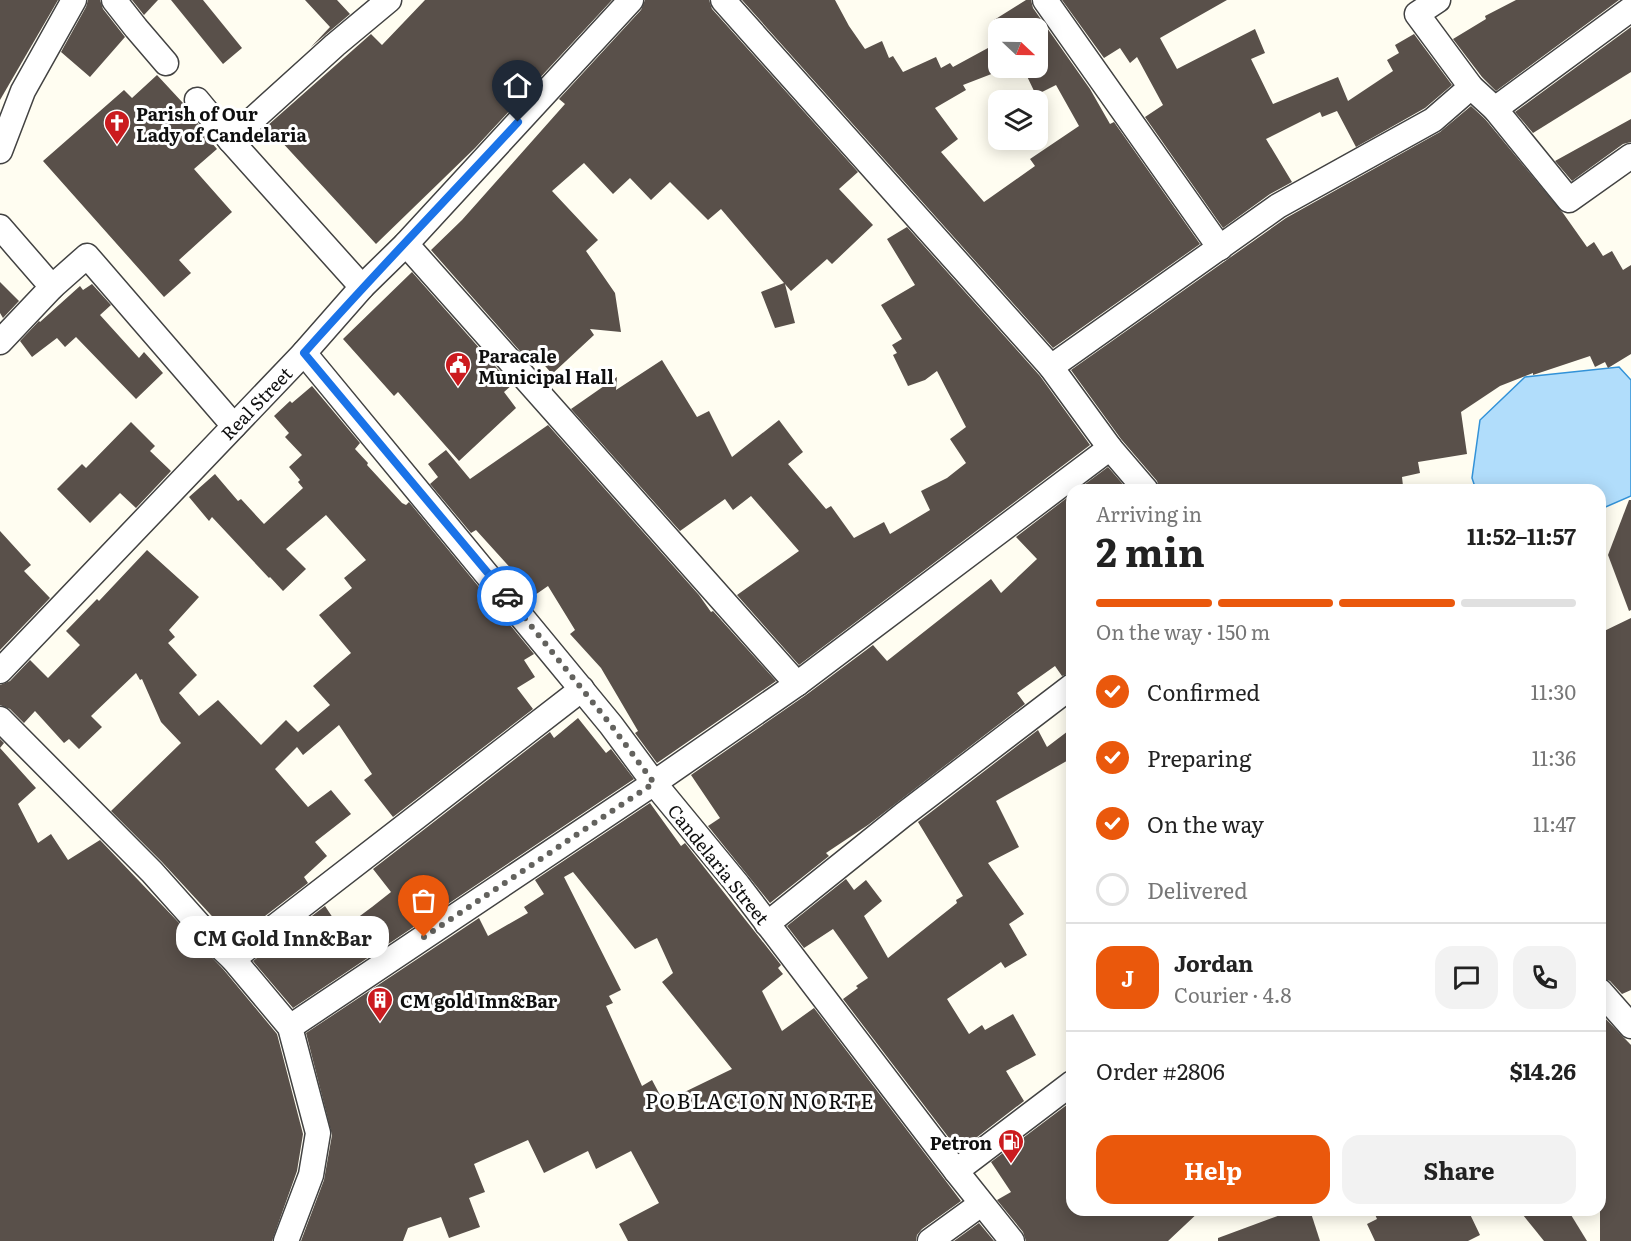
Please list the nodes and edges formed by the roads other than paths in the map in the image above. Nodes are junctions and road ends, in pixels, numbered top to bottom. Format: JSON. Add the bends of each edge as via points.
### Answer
{"nodes":[{"id":1,"x":74,"y":0,"type":"edge"},
{"id":2,"x":114,"y":0,"type":"edge"},
{"id":3,"x":389,"y":0,"type":"edge"},
{"id":4,"x":631,"y":0,"type":"edge"},
{"id":5,"x":723,"y":0,"type":"edge"},
{"id":6,"x":1044,"y":0,"type":"edge"},
{"id":7,"x":1438,"y":0,"type":"edge"},
{"id":8,"x":1631,"y":9,"type":"edge"},
{"id":9,"x":166,"y":63,"type":"dead end"},
{"id":10,"x":1471,"y":87,"type":"junction"},
{"id":11,"x":197,"y":100,"type":"dead end"},
{"id":12,"x":1496,"y":109,"type":"junction"},
{"id":13,"x":230,"y":140,"type":"junction"},
{"id":14,"x":0,"y":152,"type":"edge"},
{"id":15,"x":1631,"y":156,"type":"edge"},
{"id":16,"x":0,"y":227,"type":"edge"},
{"id":17,"x":406,"y":244,"type":"junction"},
{"id":18,"x":1220,"y":248,"type":"junction"},
{"id":19,"x":51,"y":287,"type":"junction"},
{"id":20,"x":362,"y":287,"type":"junction"},
{"id":21,"x":0,"y":342,"type":"edge"},
{"id":22,"x":304,"y":353,"type":"junction"},
{"id":23,"x":1051,"y":367,"type":"junction"},
{"id":24,"x":234,"y":426,"type":"junction"},
{"id":25,"x":1110,"y":448,"type":"junction"},
{"id":26,"x":1141,"y":484,"type":"edge"},
{"id":27,"x":0,"y":671,"type":"edge"},
{"id":28,"x":796,"y":684,"type":"junction"},
{"id":29,"x":582,"y":689,"type":"junction"},
{"id":30,"x":1066,"y":691,"type":"edge"},
{"id":31,"x":0,"y":720,"type":"edge"},
{"id":32,"x":654,"y":783,"type":"junction"},
{"id":33,"x":767,"y":924,"type":"junction"},
{"id":34,"x":232,"y":959,"type":"junction"},
{"id":35,"x":1606,"y":999,"type":"edge"},
{"id":36,"x":1631,"y":1026,"type":"edge"},
{"id":37,"x":290,"y":1027,"type":"junction"},
{"id":38,"x":1066,"y":1088,"type":"edge"},
{"id":39,"x":956,"y":1171,"type":"junction"},
{"id":40,"x":981,"y":1204,"type":"junction"},
{"id":41,"x":286,"y":1241,"type":"edge"},
{"id":42,"x":930,"y":1241,"type":"edge"},
{"id":43,"x":1012,"y":1241,"type":"edge"}],
"edges":[{"from":1,"to":14,"type":"street","via":[[23,91]]},
{"from":2,"to":9,"type":"street"},
{"from":3,"to":13,"type":"street"},
{"from":4,"to":17,"type":"street","name":"Real Street"},
{"from":5,"to":23,"type":"street"},
{"from":6,"to":18,"type":"street"},
{"from":7,"to":10,"type":"street","via":[[1417,14]]},
{"from":8,"to":12,"type":"street"},
{"from":10,"to":12,"type":"street"},
{"from":10,"to":18,"type":"street","via":[[1433,120],[1278,206]]},
{"from":11,"to":13,"type":"street"},
{"from":12,"to":15,"type":"street","via":[[1569,200]]},
{"from":13,"to":20,"type":"street"},
{"from":16,"to":19,"type":"street"},
{"from":17,"to":20,"type":"street","name":"Real Street"},
{"from":17,"to":28,"type":"street"},
{"from":18,"to":23,"type":"street"},
{"from":19,"to":21,"type":"street"},
{"from":19,"to":24,"type":"street","via":[[87,256]]},
{"from":20,"to":22,"type":"street","name":"Real Street"},
{"from":22,"to":24,"type":"street","name":"Real Street"},
{"from":22,"to":29,"type":"street","name":"Candelaria Street"},
{"from":23,"to":25,"type":"street"},
{"from":24,"to":27,"type":"street","name":"Real Street"},
{"from":25,"to":26,"type":"street"},
{"from":25,"to":28,"type":"street"},
{"from":28,"to":32,"type":"street"},
{"from":29,"to":32,"type":"street","name":"Candelaria Street"},
{"from":29,"to":34,"type":"street"},
{"from":30,"to":33,"type":"street"},
{"from":31,"to":34,"type":"street","via":[[152,872]]},
{"from":32,"to":33,"type":"street","name":"Candelaria Street"},
{"from":32,"to":37,"type":"street"},
{"from":33,"to":39,"type":"street","name":"Candelaria Street"},
{"from":34,"to":37,"type":"street"},
{"from":35,"to":36,"type":"street"},
{"from":37,"to":41,"type":"street","via":[[318,1133],[311,1175]]},
{"from":38,"to":39,"type":"street"},
{"from":39,"to":40,"type":"street","name":"Candelaria Street"},
{"from":40,"to":42,"type":"street"},
{"from":40,"to":43,"type":"street","name":"Candelaria Street"}]}
